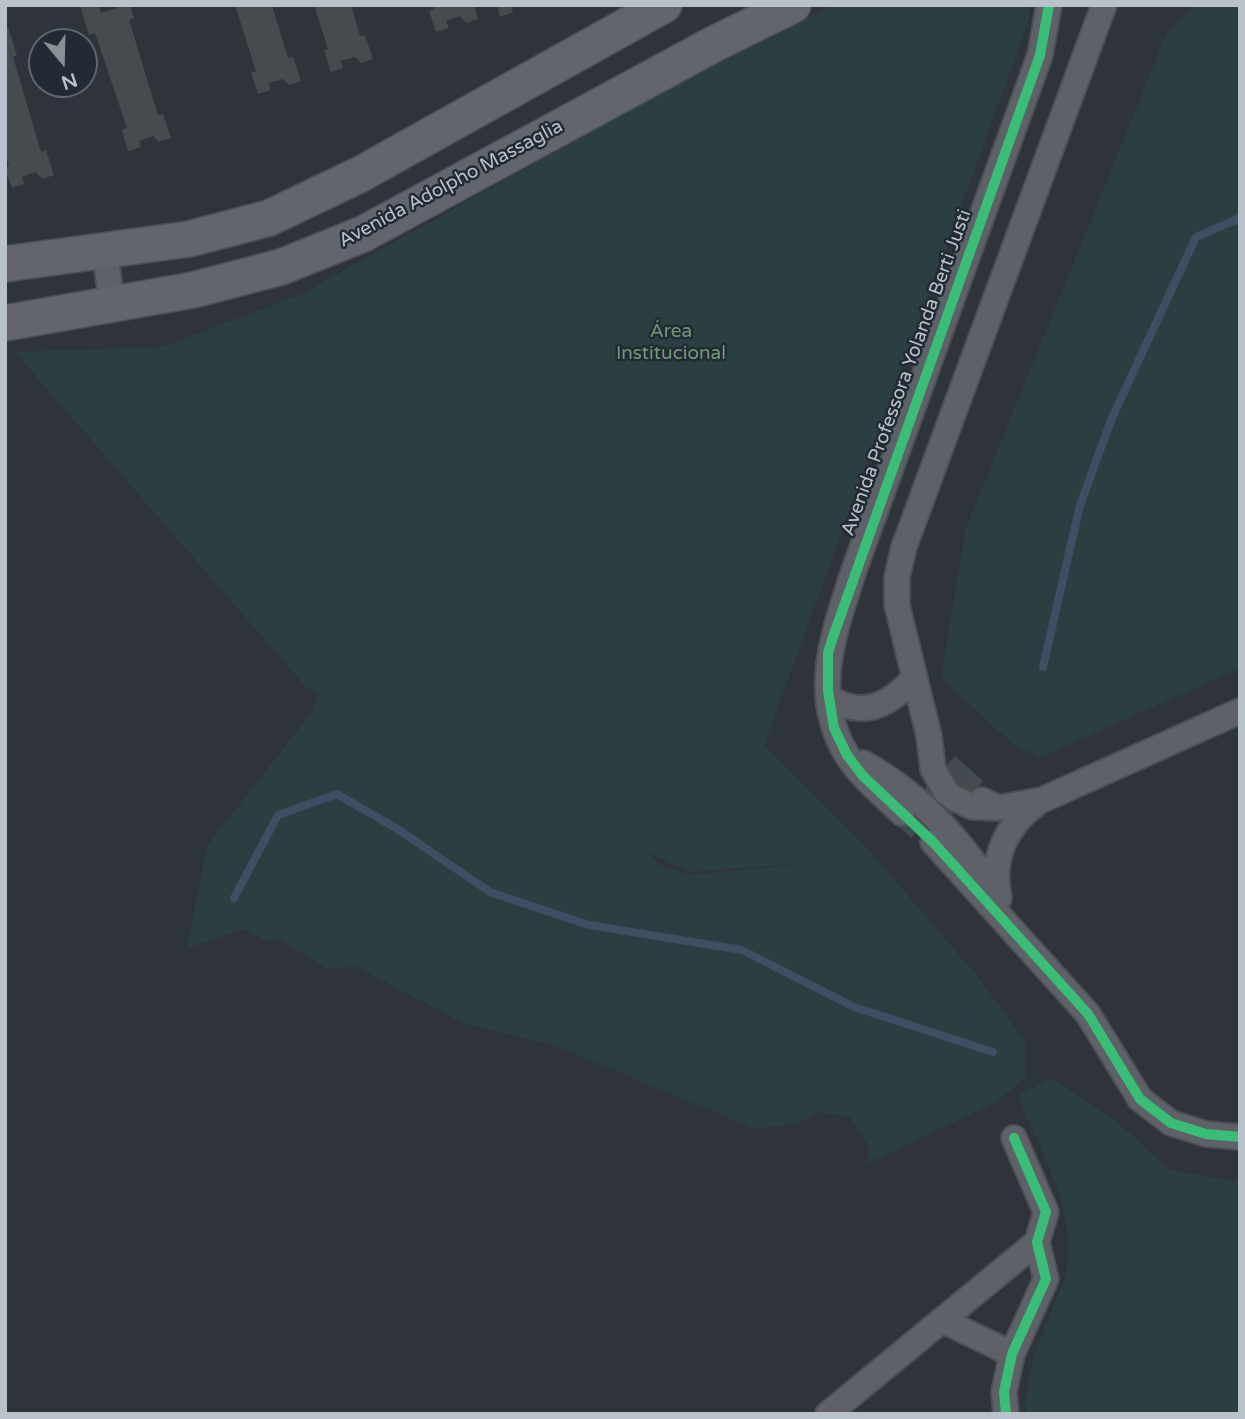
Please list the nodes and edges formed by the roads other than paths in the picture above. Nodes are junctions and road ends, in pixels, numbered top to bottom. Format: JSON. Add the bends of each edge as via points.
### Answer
{"nodes":[{"id":1,"x":664,"y":5,"type":"edge"},
{"id":2,"x":793,"y":5,"type":"edge"},
{"id":3,"x":1049,"y":5,"type":"edge"},
{"id":4,"x":1104,"y":5,"type":"edge"},
{"id":5,"x":105,"y":251,"type":"junction"},
{"id":6,"x":5,"y":264,"type":"edge"},
{"id":7,"x":113,"y":305,"type":"junction"},
{"id":8,"x":5,"y":323,"type":"edge"},
{"id":9,"x":914,"y":678,"type":"junction"},
{"id":10,"x":830,"y":698,"type":"junction"},
{"id":11,"x":1240,"y":711,"type":"edge"},
{"id":12,"x":929,"y":736,"type":"junction"},
{"id":13,"x":846,"y":755,"type":"junction"},
{"id":14,"x":946,"y":765,"type":"tunnel mouth"},
{"id":15,"x":972,"y":792,"type":"tunnel mouth"},
{"id":16,"x":1042,"y":800,"type":"junction"},
{"id":17,"x":1005,"y":808,"type":"junction"},
{"id":18,"x":902,"y":813,"type":"tunnel mouth"},
{"id":19,"x":933,"y":842,"type":"tunnel mouth"},
{"id":20,"x":999,"y":898,"type":"junction"},
{"id":21,"x":1038,"y":962,"type":"junction"},
{"id":22,"x":1240,"y":1137,"type":"edge"},
{"id":23,"x":1014,"y":1138,"type":"dead end"},
{"id":24,"x":1037,"y":1242,"type":"junction"},
{"id":25,"x":942,"y":1320,"type":"junction"},
{"id":26,"x":1013,"y":1354,"type":"junction"},
{"id":27,"x":828,"y":1414,"type":"edge"},
{"id":28,"x":1006,"y":1414,"type":"edge"}],
"edges":[{"from":1,"to":5,"type":"main road","via":[[359,174],[269,218],[189,239]]},
{"from":2,"to":7,"type":"main road","name":"Avenida Adolpho Massaglia","via":[[363,234],[281,267]]},
{"from":3,"to":10,"type":"street","name":"Avenida Professora Yolanda Berti Justi","via":[[1040,55],[833,637],[828,653]]},
{"from":4,"to":9,"type":"street","via":[[904,547],[897,604]]},
{"from":5,"to":6,"type":"main road"},
{"from":5,"to":7,"type":"street"},
{"from":7,"to":8,"type":"main road","name":"Avenida Adolpho Massaglia"},
{"from":9,"to":10,"type":"street","via":[[884,704],[866,709]]},
{"from":9,"to":12,"type":"street"},
{"from":10,"to":13,"type":"street","name":"Avenida Professora Yolanda Berti Justi","via":[[834,728]]},
{"from":11,"to":16,"type":"street"},
{"from":12,"to":14,"type":"street"},
{"from":12,"to":17,"type":"street","via":[[933,769],[946,792],[973,807]]},
{"from":13,"to":18,"type":"street"},
{"from":13,"to":20,"type":"street","via":[[896,782],[932,811],[968,851]]},
{"from":15,"to":17,"type":"street"},
{"from":16,"to":17,"type":"street"},
{"from":16,"to":20,"type":"street","via":[[1017,817],[1006,834],[997,870]]},
{"from":19,"to":21,"type":"street"},
{"from":20,"to":21,"type":"street"},
{"from":21,"to":22,"type":"street","via":[[1088,1014],[1140,1099],[1171,1123],[1206,1134]]},
{"from":23,"to":24,"type":"street","via":[[1046,1212]]},
{"from":24,"to":25,"type":"street"},
{"from":24,"to":26,"type":"street","via":[[1046,1279]]},
{"from":25,"to":26,"type":"street"},
{"from":25,"to":27,"type":"street"},
{"from":26,"to":28,"type":"street","via":[[1004,1392]]}]}
